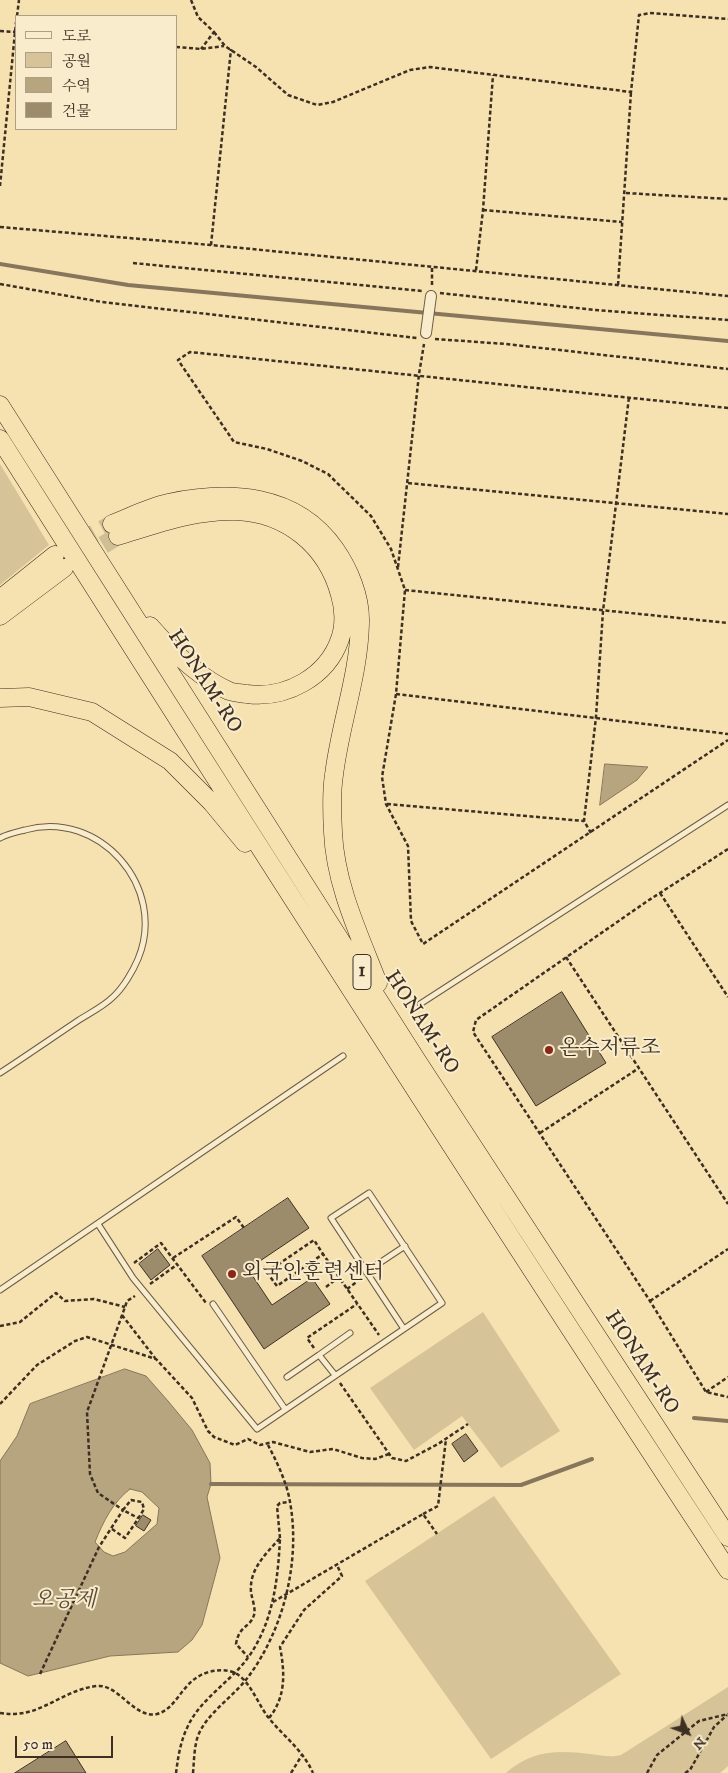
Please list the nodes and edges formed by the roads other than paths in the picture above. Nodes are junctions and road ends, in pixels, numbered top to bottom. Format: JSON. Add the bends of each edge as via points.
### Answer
{"nodes":[{"id":1,"x":431,"y":296,"type":"road end"},
{"id":2,"x":426,"y":336,"type":"road end"},
{"id":3,"x":0,"y":405,"type":"edge"},
{"id":4,"x":0,"y":439,"type":"edge"},
{"id":5,"x":114,"y":583,"type":"junction"},
{"id":6,"x":0,"y":599,"type":"edge"},
{"id":7,"x":0,"y":616,"type":"edge"},
{"id":8,"x":0,"y":698,"type":"edge"},
{"id":9,"x":728,"y":806,"type":"edge"},
{"id":10,"x":0,"y":838,"type":"edge"},
{"id":11,"x":292,"y":900,"type":"junction"},
{"id":12,"x":420,"y":1004,"type":"dead end"},
{"id":13,"x":343,"y":1056,"type":"dead end"},
{"id":14,"x":416,"y":1059,"type":"junction"},
{"id":15,"x":0,"y":1073,"type":"edge"},
{"id":16,"x":98,"y":1224,"type":"junction"},
{"id":17,"x":405,"y":1246,"type":"junction"},
{"id":18,"x":366,"y":1272,"type":"junction"},
{"id":19,"x":0,"y":1290,"type":"edge"},
{"id":20,"x":213,"y":1304,"type":"dead end"},
{"id":21,"x":404,"y":1328,"type":"junction"},
{"id":22,"x":350,"y":1333,"type":"dead end"},
{"id":23,"x":319,"y":1354,"type":"junction"},
{"id":24,"x":335,"y":1375,"type":"junction"},
{"id":25,"x":287,"y":1377,"type":"dead end"},
{"id":26,"x":285,"y":1409,"type":"junction"},
{"id":27,"x":728,"y":1537,"type":"edge"},
{"id":28,"x":728,"y":1570,"type":"edge"}],
"edges":[{"from":1,"to":2,"type":"street"},
{"from":3,"to":5,"type":"highway","name":"HONAM-RO","number":"1"},
{"from":4,"to":11,"type":"highway","name":"HONAM-RO","number":"1"},
{"from":5,"to":14,"type":"highway","name":"HONAM-RO","number":"1"},
{"from":5,"to":14,"type":"highway","via":[[157,634],[204,676],[230,691],[265,696],[302,685],[328,662],[341,638],[344,609],[335,576],[317,548],[296,530],[267,516],[236,511],[189,514],[115,530],[167,503],[232,495],[257,498],[304,518],[326,536],[344,562],[354,588],[360,621],[355,670],[334,776],[332,832],[338,873],[378,985]]},
{"from":6,"to":7,"type":"highway","via":[[60,562]]},
{"from":8,"to":11,"type":"highway","via":[[29,697],[92,712],[170,761],[212,803]]},
{"from":9,"to":12,"type":"lane"},
{"from":10,"to":15,"type":"lane","via":[[40,826],[96,837],[118,855],[134,875],[146,929],[139,958],[114,996]]},
{"from":11,"to":28,"type":"highway","name":"HONAM-RO","number":"1","via":[[527,1266]]},
{"from":13,"to":16,"type":"lane"},
{"from":14,"to":27,"type":"highway","name":"HONAM-RO","number":"1"},
{"from":16,"to":19,"type":"lane"},
{"from":16,"to":26,"type":"lane","via":[[133,1278],[257,1430]]},
{"from":17,"to":18,"type":"lane"},
{"from":17,"to":18,"type":"lane","via":[[369,1193],[331,1218]]},
{"from":17,"to":21,"type":"lane","via":[[442,1303]]},
{"from":18,"to":21,"type":"lane"},
{"from":20,"to":26,"type":"lane"},
{"from":21,"to":24,"type":"lane"},
{"from":22,"to":23,"type":"lane"},
{"from":23,"to":24,"type":"lane"},
{"from":23,"to":25,"type":"lane"},
{"from":24,"to":26,"type":"lane"}]}
